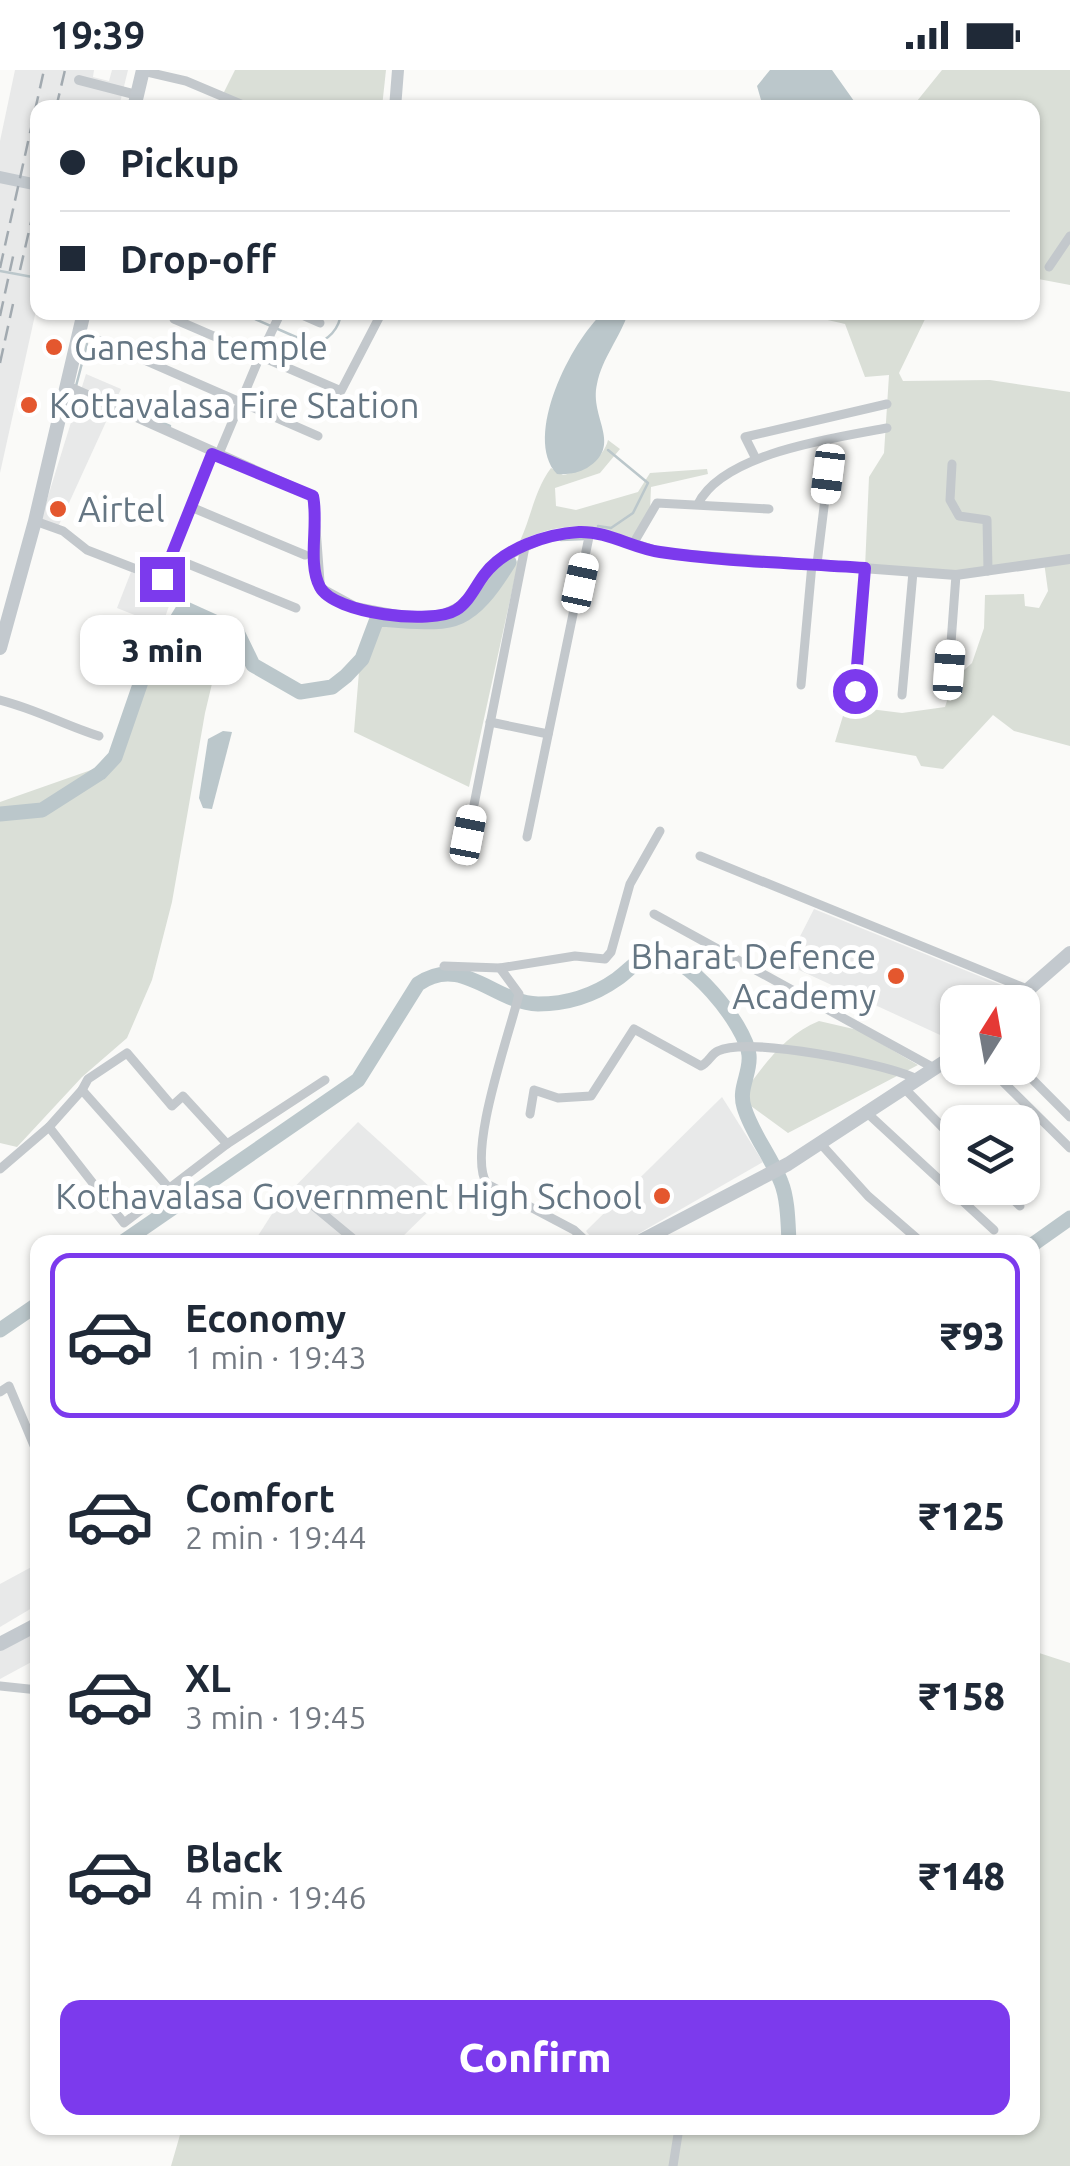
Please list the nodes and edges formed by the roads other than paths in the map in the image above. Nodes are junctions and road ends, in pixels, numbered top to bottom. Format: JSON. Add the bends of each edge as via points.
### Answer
{"nodes":[{"id":1,"x":143,"y":70,"type":"edge"},
{"id":2,"x":398,"y":70,"type":"edge"},
{"id":3,"x":79,"y":80,"type":"dead end"},
{"id":4,"x":132,"y":100,"type":"edge"},
{"id":5,"x":135,"y":100,"type":"edge"},
{"id":6,"x":232,"y":100,"type":"edge"},
{"id":7,"x":396,"y":100,"type":"edge"},
{"id":8,"x":0,"y":177,"type":"edge"},
{"id":9,"x":30,"y":183,"type":"edge"},
{"id":10,"x":1070,"y":236,"type":"edge"},
{"id":11,"x":1049,"y":267,"type":"dead end"},
{"id":12,"x":82,"y":320,"type":"edge"},
{"id":13,"x":176,"y":320,"type":"edge"},
{"id":14,"x":311,"y":320,"type":"edge"},
{"id":15,"x":378,"y":320,"type":"edge"},
{"id":16,"x":276,"y":322,"type":"edge"},
{"id":17,"x":320,"y":324,"type":"dead end"},
{"id":18,"x":80,"y":332,"type":"junction"},
{"id":19,"x":260,"y":356,"type":"junction"},
{"id":20,"x":67,"y":386,"type":"junction"},
{"id":21,"x":240,"y":402,"type":"junction"},
{"id":22,"x":887,"y":404,"type":"dead end"},
{"id":23,"x":887,"y":428,"type":"dead end"},
{"id":24,"x":318,"y":436,"type":"dead end"},
{"id":25,"x":215,"y":456,"type":"junction"},
{"id":26,"x":755,"y":458,"type":"junction"},
{"id":27,"x":952,"y":464,"type":"dead end"},
{"id":28,"x":828,"y":474,"type":"dead end"},
{"id":29,"x":698,"y":504,"type":"junction"},
{"id":30,"x":191,"y":507,"type":"junction"},
{"id":31,"x":770,"y":509,"type":"dead end"},
{"id":32,"x":36,"y":522,"type":"junction"},
{"id":33,"x":589,"y":537,"type":"junction"},
{"id":34,"x":632,"y":544,"type":"junction"},
{"id":35,"x":525,"y":547,"type":"junction"},
{"id":36,"x":305,"y":555,"type":"dead end"},
{"id":37,"x":171,"y":557,"type":"junction"},
{"id":38,"x":1070,"y":559,"type":"edge"},
{"id":39,"x":814,"y":564,"type":"junction"},
{"id":40,"x":865,"y":568,"type":"junction"},
{"id":41,"x":988,"y":571,"type":"junction"},
{"id":42,"x":913,"y":572,"type":"junction"},
{"id":43,"x":956,"y":575,"type":"junction"},
{"id":44,"x":296,"y":608,"type":"dead end"},
{"id":45,"x":0,"y":648,"type":"edge"},
{"id":46,"x":949,"y":670,"type":"dead end"},
{"id":47,"x":801,"y":685,"type":"dead end"},
{"id":48,"x":855,"y":691,"type":"dead end"},
{"id":49,"x":902,"y":695,"type":"dead end"},
{"id":50,"x":0,"y":700,"type":"edge"},
{"id":51,"x":490,"y":722,"type":"junction"},
{"id":52,"x":548,"y":734,"type":"junction"},
{"id":53,"x":99,"y":736,"type":"dead end"},
{"id":54,"x":660,"y":830,"type":"dead end"},
{"id":55,"x":468,"y":835,"type":"dead end"},
{"id":56,"x":527,"y":838,"type":"dead end"},
{"id":57,"x":700,"y":856,"type":"dead end"},
{"id":58,"x":654,"y":914,"type":"dead end"},
{"id":59,"x":1070,"y":953,"type":"edge"},
{"id":60,"x":444,"y":966,"type":"dead end"},
{"id":61,"x":500,"y":968,"type":"junction"},
{"id":62,"x":1017,"y":985,"type":"edge"},
{"id":63,"x":1032,"y":985,"type":"edge"},
{"id":64,"x":940,"y":1064,"type":"edge"},
{"id":65,"x":934,"y":1068,"type":"junction"},
{"id":66,"x":917,"y":1079,"type":"junction"},
{"id":67,"x":325,"y":1080,"type":"dead end"},
{"id":68,"x":1006,"y":1085,"type":"edge"},
{"id":69,"x":1037,"y":1085,"type":"edge"},
{"id":70,"x":904,"y":1088,"type":"junction"},
{"id":71,"x":82,"y":1090,"type":"junction"},
{"id":72,"x":865,"y":1111,"type":"junction"},
{"id":73,"x":530,"y":1114,"type":"dead end"},
{"id":74,"x":1070,"y":1117,"type":"edge"},
{"id":75,"x":940,"y":1125,"type":"edge"},
{"id":76,"x":49,"y":1127,"type":"junction"},
{"id":77,"x":818,"y":1141,"type":"junction"},
{"id":78,"x":227,"y":1144,"type":"junction"},
{"id":79,"x":1070,"y":1148,"type":"edge"},
{"id":80,"x":0,"y":1170,"type":"edge"},
{"id":81,"x":168,"y":1188,"type":"junction"},
{"id":82,"x":310,"y":1203,"type":"dead end"},
{"id":83,"x":994,"y":1230,"type":"dead end"},
{"id":84,"x":348,"y":1235,"type":"edge"},
{"id":85,"x":579,"y":1235,"type":"edge"},
{"id":86,"x":651,"y":1235,"type":"edge"},
{"id":87,"x":913,"y":1235,"type":"edge"},
{"id":88,"x":0,"y":1392,"type":"edge"},
{"id":89,"x":30,"y":1436,"type":"edge"},
{"id":90,"x":30,"y":1628,"type":"edge"},
{"id":91,"x":0,"y":1644,"type":"edge"},
{"id":92,"x":0,"y":1686,"type":"edge"},
{"id":93,"x":30,"y":1689,"type":"edge"},
{"id":94,"x":678,"y":2135,"type":"edge"},
{"id":95,"x":673,"y":2166,"type":"edge"}],
"edges":[{"from":1,"to":5,"type":"main road"},
{"from":1,"to":6,"type":"street"},
{"from":2,"to":7,"type":"main road"},
{"from":3,"to":4,"type":"street"},
{"from":8,"to":9,"type":"main road"},
{"from":10,"to":11,"type":"street"},
{"from":12,"to":18,"type":"main road"},
{"from":13,"to":19,"type":"street"},
{"from":14,"to":17,"type":"street"},
{"from":15,"to":19,"type":"street","via":[[341,391]]},
{"from":16,"to":19,"type":"street"},
{"from":18,"to":20,"type":"main road"},
{"from":18,"to":21,"type":"street"},
{"from":19,"to":21,"type":"street"},
{"from":20,"to":25,"type":"street"},
{"from":20,"to":32,"type":"main road"},
{"from":21,"to":24,"type":"street"},
{"from":21,"to":25,"type":"street"},
{"from":22,"to":26,"type":"street","via":[[744,437]]},
{"from":23,"to":26,"type":"street"},
{"from":25,"to":30,"type":"street"},
{"from":25,"to":35,"type":"street","via":[[313,496],[320,588],[355,607],[418,619],[452,612],[498,560]]},
{"from":26,"to":29,"type":"street","via":[[707,486]]},
{"from":27,"to":41,"type":"street","via":[[950,500],[959,516],[987,520]]},
{"from":28,"to":39,"type":"street"},
{"from":29,"to":31,"type":"street"},
{"from":29,"to":34,"type":"street","via":[[657,503]]},
{"from":30,"to":36,"type":"street"},
{"from":30,"to":37,"type":"street"},
{"from":32,"to":37,"type":"street","via":[[162,579]]},
{"from":32,"to":45,"type":"main road"},
{"from":33,"to":34,"type":"street"},
{"from":33,"to":35,"type":"street","via":[[553,536]]},
{"from":33,"to":52,"type":"street"},
{"from":34,"to":39,"type":"street"},
{"from":35,"to":51,"type":"street"},
{"from":37,"to":44,"type":"street"},
{"from":38,"to":41,"type":"street"},
{"from":39,"to":40,"type":"street"},
{"from":39,"to":47,"type":"street"},
{"from":40,"to":42,"type":"street"},
{"from":40,"to":48,"type":"street"},
{"from":41,"to":43,"type":"street"},
{"from":42,"to":43,"type":"street"},
{"from":42,"to":49,"type":"street"},
{"from":43,"to":46,"type":"street"},
{"from":50,"to":53,"type":"street"},
{"from":51,"to":52,"type":"street"},
{"from":51,"to":55,"type":"street"},
{"from":52,"to":56,"type":"street"},
{"from":54,"to":61,"type":"street","via":[[630,884],[605,959],[576,956]]},
{"from":57,"to":62,"type":"street"},
{"from":58,"to":65,"type":"street"},
{"from":59,"to":63,"type":"main road"},
{"from":60,"to":61,"type":"street"},
{"from":61,"to":85,"type":"street","via":[[518,994],[484,1128],[482,1176]]},
{"from":64,"to":65,"type":"main road"},
{"from":65,"to":66,"type":"main road"},
{"from":66,"to":70,"type":"main road"},
{"from":66,"to":73,"type":"street","via":[[892,1066],[772,1047],[718,1050],[701,1066],[634,1029],[591,1096],[558,1098],[534,1090]]},
{"from":67,"to":78,"type":"street"},
{"from":68,"to":79,"type":"street"},
{"from":69,"to":74,"type":"street"},
{"from":70,"to":72,"type":"main road"},
{"from":70,"to":75,"type":"street"},
{"from":71,"to":76,"type":"street"},
{"from":71,"to":78,"type":"street","via":[[127,1053],[172,1106],[184,1096]]},
{"from":71,"to":81,"type":"street"},
{"from":72,"to":77,"type":"main road"},
{"from":72,"to":83,"type":"street"},
{"from":76,"to":80,"type":"street"},
{"from":76,"to":81,"type":"street","via":[[124,1223]]},
{"from":77,"to":86,"type":"main road","via":[[788,1164]]},
{"from":77,"to":87,"type":"street"},
{"from":78,"to":81,"type":"street"},
{"from":82,"to":84,"type":"street"},
{"from":88,"to":89,"type":"street","via":[[9,1386]]},
{"from":90,"to":91,"type":"main road"},
{"from":92,"to":93,"type":"street"},
{"from":94,"to":95,"type":"street"}]}
